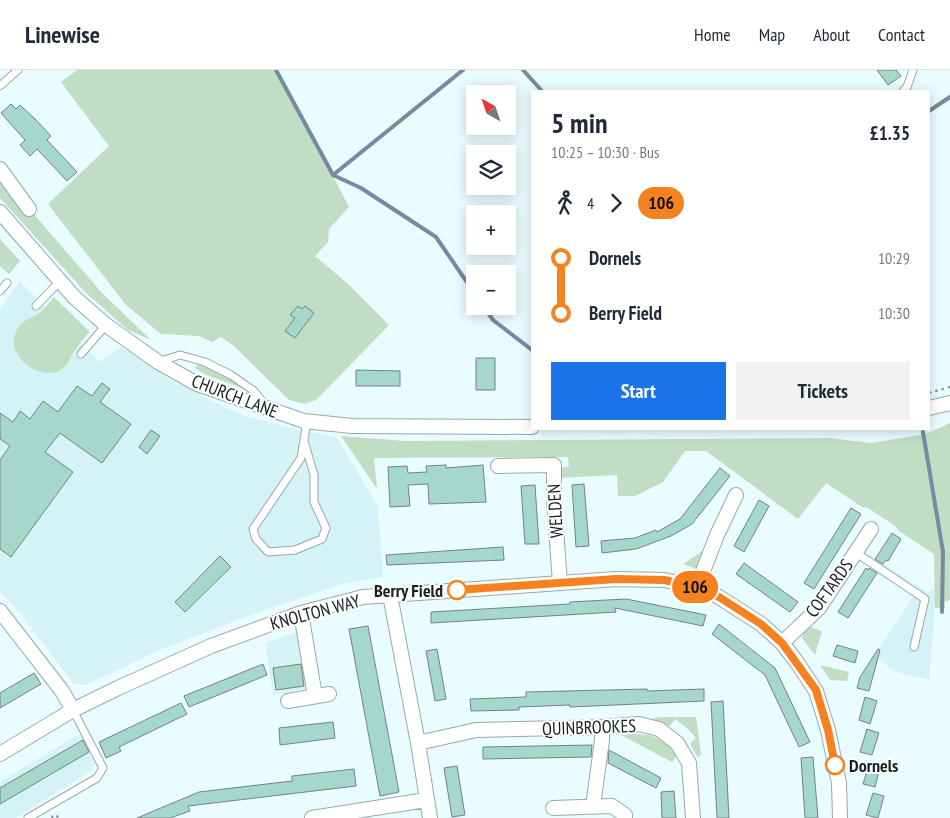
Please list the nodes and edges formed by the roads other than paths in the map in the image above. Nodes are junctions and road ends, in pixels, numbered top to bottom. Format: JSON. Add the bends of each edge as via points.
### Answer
{"nodes":[{"id":1,"x":18,"y":70,"type":"edge"},
{"id":2,"x":913,"y":70,"type":"edge"},
{"id":3,"x":0,"y":86,"type":"edge"},
{"id":4,"x":904,"y":90,"type":"edge"},
{"id":5,"x":0,"y":169,"type":"edge"},
{"id":6,"x":29,"y":209,"type":"dead end"},
{"id":7,"x":0,"y":212,"type":"edge"},
{"id":8,"x":60,"y":281,"type":"junction"},
{"id":9,"x":6,"y":283,"type":"dead end"},
{"id":10,"x":0,"y":291,"type":"edge"},
{"id":11,"x":36,"y":306,"type":"dead end"},
{"id":12,"x":106,"y":324,"type":"junction"},
{"id":13,"x":80,"y":354,"type":"dead end"},
{"id":14,"x":158,"y":362,"type":"junction"},
{"id":15,"x":950,"y":403,"type":"edge"},
{"id":16,"x":930,"y":408,"type":"edge"},
{"id":17,"x":268,"y":409,"type":"junction"},
{"id":18,"x":307,"y":421,"type":"junction"},
{"id":19,"x":531,"y":427,"type":"edge"},
{"id":20,"x":304,"y":441,"type":"junction"},
{"id":21,"x":498,"y":466,"type":"dead end"},
{"id":22,"x":736,"y":495,"type":"dead end"},
{"id":23,"x":871,"y":529,"type":"dead end"},
{"id":24,"x":855,"y":552,"type":"junction"},
{"id":25,"x":560,"y":583,"type":"junction"},
{"id":26,"x":698,"y":587,"type":"junction"},
{"id":27,"x":390,"y":595,"type":"junction"},
{"id":28,"x":0,"y":611,"type":"edge"},
{"id":29,"x":301,"y":613,"type":"junction"},
{"id":30,"x":782,"y":643,"type":"junction"},
{"id":31,"x":914,"y":647,"type":"dead end"},
{"id":32,"x":288,"y":701,"type":"dead end"},
{"id":33,"x":73,"y":710,"type":"junction"},
{"id":34,"x":602,"y":727,"type":"junction"},
{"id":35,"x":418,"y":743,"type":"junction"},
{"id":36,"x":0,"y":754,"type":"edge"},
{"id":37,"x":426,"y":800,"type":"junction"},
{"id":38,"x":593,"y":806,"type":"junction"},
{"id":39,"x":553,"y":808,"type":"dead end"},
{"id":40,"x":28,"y":818,"type":"edge"},
{"id":41,"x":312,"y":818,"type":"edge"},
{"id":42,"x":430,"y":818,"type":"edge"},
{"id":43,"x":625,"y":818,"type":"edge"},
{"id":44,"x":693,"y":818,"type":"edge"},
{"id":45,"x":840,"y":818,"type":"edge"}],
"edges":[{"from":1,"to":3,"type":"lane"},
{"from":2,"to":4,"type":"lane"},
{"from":5,"to":6,"type":"street"},
{"from":7,"to":8,"type":"street","name":"CHURCH LANE"},
{"from":8,"to":11,"type":"lane"},
{"from":8,"to":12,"type":"street","name":"CHURCH LANE"},
{"from":9,"to":10,"type":"lane"},
{"from":12,"to":13,"type":"lane"},
{"from":12,"to":14,"type":"street","name":"CHURCH LANE"},
{"from":14,"to":17,"type":"street","name":"CHURCH LANE","via":[[197,384]]},
{"from":14,"to":17,"type":"lane","via":[[180,356],[205,362],[254,391]]},
{"from":15,"to":16,"type":"street"},
{"from":17,"to":18,"type":"street","name":"CHURCH LANE"},
{"from":18,"to":19,"type":"street","name":"CHURCH LANE","via":[[352,426]]},
{"from":18,"to":20,"type":"lane"},
{"from":20,"to":20,"type":"lane","via":[[301,458],[253,529],[268,552],[295,550],[313,543],[322,539],[326,528],[314,502],[314,476]]},
{"from":21,"to":25,"type":"street","name":"WELDEN","via":[[554,465]]},
{"from":22,"to":26,"type":"street"},
{"from":23,"to":24,"type":"street","name":"COFTARDS"},
{"from":24,"to":30,"type":"street","name":"COFTARDS","via":[[819,608]]},
{"from":24,"to":31,"type":"lane","via":[[925,599]]},
{"from":25,"to":26,"type":"street","name":"KNOLTON WAY","via":[[654,580]]},
{"from":25,"to":27,"type":"street","name":"KNOLTON WAY"},
{"from":26,"to":30,"type":"street","name":"KNOLTON WAY","via":[[761,624]]},
{"from":27,"to":29,"type":"street","name":"KNOLTON WAY"},
{"from":27,"to":35,"type":"street"},
{"from":28,"to":33,"type":"street"},
{"from":29,"to":32,"type":"street","via":[[322,695]]},
{"from":29,"to":33,"type":"street","name":"KNOLTON WAY","via":[[211,646]]},
{"from":30,"to":45,"type":"street","name":"KNOLTON WAY","via":[[816,690],[839,783]]},
{"from":33,"to":36,"type":"street","name":"KNOLTON WAY"},
{"from":33,"to":40,"type":"lane","via":[[103,768],[97,778]]},
{"from":34,"to":35,"type":"street","name":"QUINBROOKES","via":[[476,730]]},
{"from":34,"to":38,"type":"street"},
{"from":34,"to":44,"type":"street","name":"QUINBROOKES","via":[[639,724],[660,729],[677,743],[689,763]]},
{"from":35,"to":37,"type":"street"},
{"from":37,"to":41,"type":"street"},
{"from":37,"to":42,"type":"street"},
{"from":38,"to":39,"type":"street"},
{"from":38,"to":43,"type":"street","via":[[612,806]]}]}
